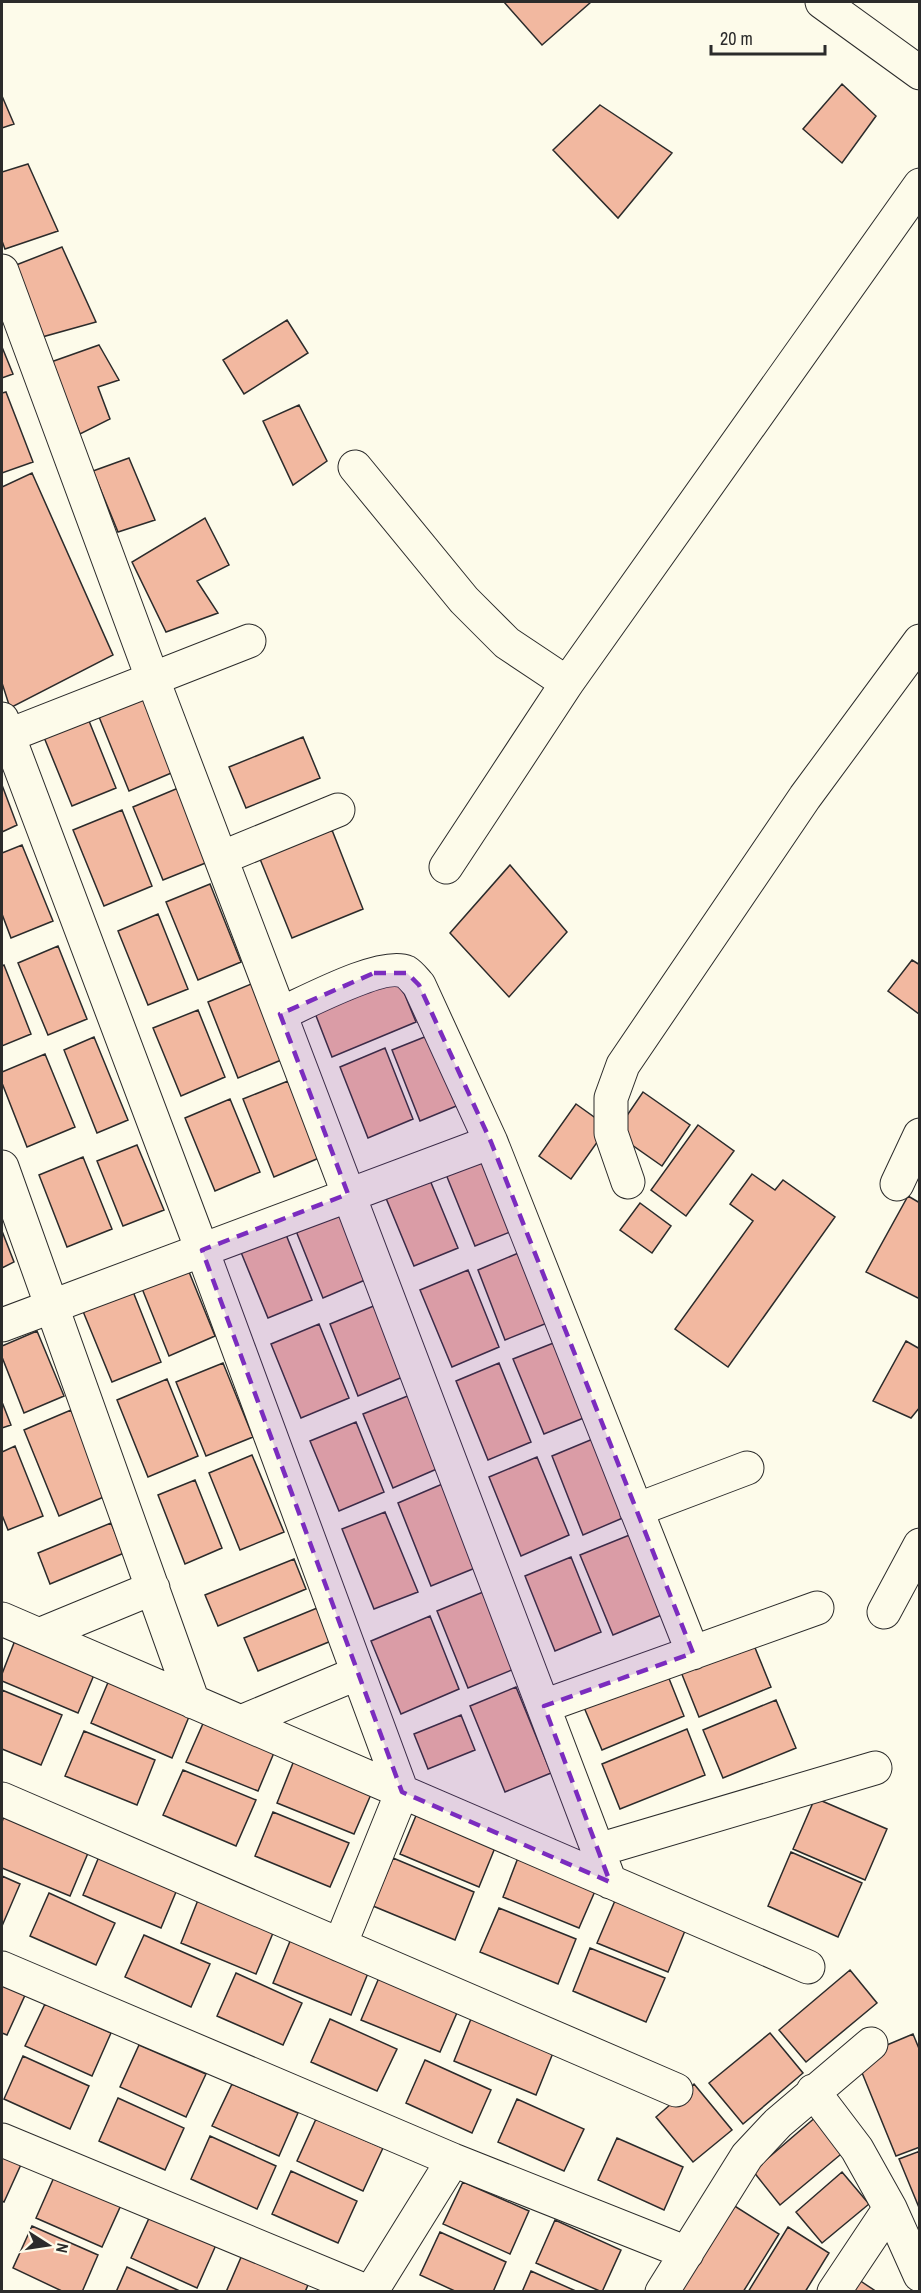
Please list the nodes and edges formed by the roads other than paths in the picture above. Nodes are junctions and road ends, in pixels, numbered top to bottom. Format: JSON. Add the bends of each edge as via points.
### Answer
{"nodes":[{"id":1,"x":822,"y":2,"type":"edge"},
{"id":2,"x":920,"y":73,"type":"edge"},
{"id":3,"x":920,"y":185,"type":"edge"},
{"id":4,"x":2,"y":271,"type":"edge"},
{"id":5,"x":355,"y":467,"type":"dead end"},
{"id":6,"x":249,"y":641,"type":"dead end"},
{"id":7,"x":920,"y":641,"type":"edge"},
{"id":8,"x":153,"y":680,"type":"junction"},
{"id":9,"x":567,"y":683,"type":"junction"},
{"id":10,"x":4,"y":731,"type":"edge"},
{"id":11,"x":338,"y":810,"type":"dead end"},
{"id":12,"x":221,"y":858,"type":"junction"},
{"id":13,"x":446,"y":867,"type":"dead end"},
{"id":14,"x":280,"y":1014,"type":"junction"},
{"id":15,"x":920,"y":1135,"type":"edge"},
{"id":16,"x":491,"y":1142,"type":"junction"},
{"id":17,"x":2,"y":1167,"type":"edge"},
{"id":18,"x":628,"y":1182,"type":"dead end"},
{"id":19,"x":897,"y":1184,"type":"dead end"},
{"id":20,"x":348,"y":1194,"type":"junction"},
{"id":21,"x":202,"y":1250,"type":"junction"},
{"id":22,"x":53,"y":1306,"type":"junction"},
{"id":23,"x":2,"y":1325,"type":"edge"},
{"id":24,"x":747,"y":1468,"type":"dead end"},
{"id":25,"x":636,"y":1510,"type":"junction"},
{"id":26,"x":920,"y":1545,"type":"edge"},
{"id":27,"x":153,"y":1588,"type":"junction"},
{"id":28,"x":818,"y":1608,"type":"dead end"},
{"id":29,"x":884,"y":1612,"type":"dead end"},
{"id":30,"x":2,"y":1619,"type":"edge"},
{"id":31,"x":39,"y":1635,"type":"junction"},
{"id":32,"x":693,"y":1653,"type":"junction"},
{"id":33,"x":358,"y":1673,"type":"junction"},
{"id":34,"x":193,"y":1702,"type":"junction"},
{"id":35,"x":544,"y":1706,"type":"junction"},
{"id":36,"x":241,"y":1722,"type":"junction"},
{"id":37,"x":875,"y":1768,"type":"dead end"},
{"id":38,"x":402,"y":1792,"type":"junction"},
{"id":39,"x":2,"y":1799,"type":"edge"},
{"id":40,"x":598,"y":1850,"type":"junction"},
{"id":41,"x":610,"y":1882,"type":"junction"},
{"id":42,"x":340,"y":1945,"type":"junction"},
{"id":43,"x":808,"y":1967,"type":"dead end"},
{"id":44,"x":2,"y":1968,"type":"edge"},
{"id":45,"x":872,"y":2044,"type":"dead end"},
{"id":46,"x":676,"y":2090,"type":"dead end"},
{"id":47,"x":813,"y":2091,"type":"junction"},
{"id":48,"x":2,"y":2140,"type":"edge"},
{"id":49,"x":453,"y":2160,"type":"junction"},
{"id":50,"x":890,"y":2208,"type":"junction"},
{"id":51,"x":687,"y":2253,"type":"junction"},
{"id":52,"x":920,"y":2275,"type":"edge"},
{"id":53,"x":370,"y":2292,"type":"edge"},
{"id":54,"x":662,"y":2292,"type":"edge"},
{"id":55,"x":834,"y":2292,"type":"edge"}],
"edges":[{"from":1,"to":2,"type":"street"},
{"from":3,"to":9,"type":"street"},
{"from":4,"to":8,"type":"street"},
{"from":5,"to":9,"type":"street","via":[[464,600],[507,643]]},
{"from":6,"to":8,"type":"street"},
{"from":7,"to":18,"type":"street","via":[[805,797],[623,1065],[611,1098],[611,1133]]},
{"from":8,"to":10,"type":"street"},
{"from":8,"to":12,"type":"street"},
{"from":9,"to":13,"type":"street"},
{"from":10,"to":21,"type":"street"},
{"from":11,"to":12,"type":"street"},
{"from":12,"to":14,"type":"street"},
{"from":14,"to":16,"type":"street","via":[[374,973],[392,969],[407,972],[419,986]]},
{"from":14,"to":20,"type":"street"},
{"from":15,"to":19,"type":"street"},
{"from":16,"to":20,"type":"street"},
{"from":16,"to":25,"type":"street"},
{"from":17,"to":22,"type":"street"},
{"from":20,"to":21,"type":"street"},
{"from":20,"to":35,"type":"street"},
{"from":21,"to":22,"type":"street"},
{"from":21,"to":33,"type":"street"},
{"from":22,"to":23,"type":"street"},
{"from":22,"to":27,"type":"street"},
{"from":24,"to":25,"type":"street"},
{"from":25,"to":32,"type":"street"},
{"from":26,"to":29,"type":"street"},
{"from":27,"to":31,"type":"street"},
{"from":27,"to":34,"type":"street"},
{"from":28,"to":32,"type":"street"},
{"from":30,"to":31,"type":"street"},
{"from":31,"to":34,"type":"street"},
{"from":32,"to":35,"type":"street"},
{"from":33,"to":36,"type":"street"},
{"from":33,"to":38,"type":"street"},
{"from":34,"to":36,"type":"street"},
{"from":35,"to":40,"type":"street"},
{"from":36,"to":38,"type":"street"},
{"from":37,"to":40,"type":"street"},
{"from":38,"to":41,"type":"street"},
{"from":38,"to":42,"type":"street"},
{"from":39,"to":42,"type":"street"},
{"from":40,"to":41,"type":"street"},
{"from":41,"to":43,"type":"street"},
{"from":42,"to":46,"type":"street"},
{"from":44,"to":49,"type":"street"},
{"from":45,"to":47,"type":"street"},
{"from":47,"to":50,"type":"street","via":[[857,2149]]},
{"from":47,"to":51,"type":"street","via":[[747,2156]]},
{"from":48,"to":53,"type":"street"},
{"from":49,"to":51,"type":"street"},
{"from":49,"to":53,"type":"street"},
{"from":50,"to":52,"type":"street"},
{"from":50,"to":55,"type":"street"},
{"from":51,"to":54,"type":"street"}]}
